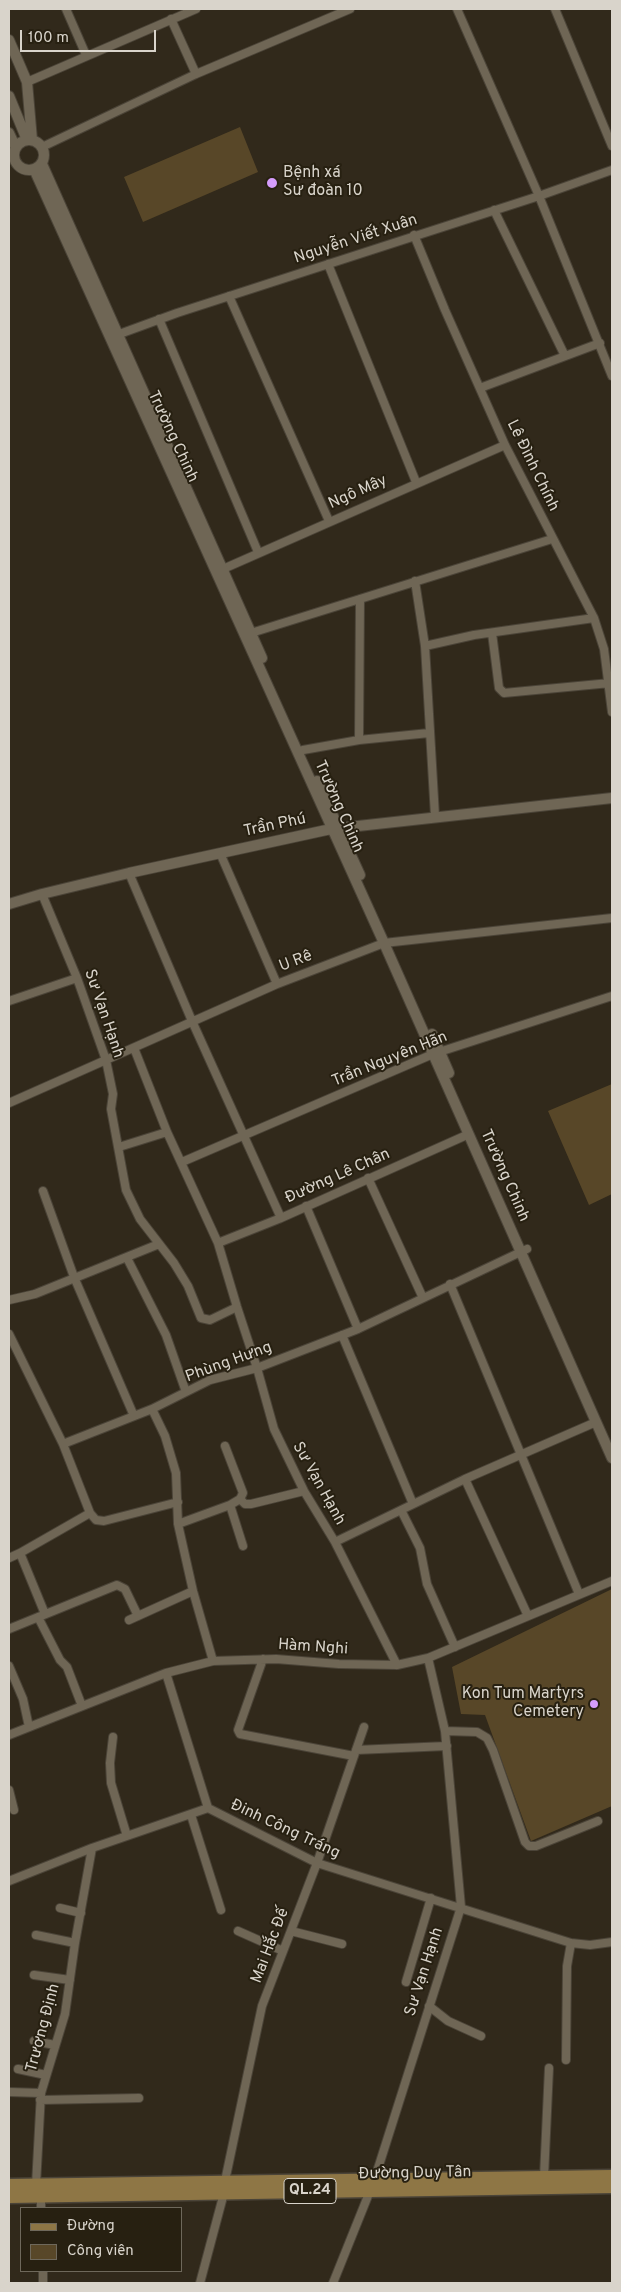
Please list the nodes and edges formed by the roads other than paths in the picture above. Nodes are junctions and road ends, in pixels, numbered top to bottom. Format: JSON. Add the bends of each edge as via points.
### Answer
{"nodes":[{"id":1,"x":66,"y":9,"type":"edge"},
{"id":2,"x":196,"y":9,"type":"edge"},
{"id":3,"x":350,"y":9,"type":"edge"},
{"id":4,"x":457,"y":9,"type":"edge"},
{"id":5,"x":554,"y":9,"type":"edge"},
{"id":6,"x":335,"y":12,"type":"edge"},
{"id":7,"x":171,"y":19,"type":"junction"},
{"id":8,"x":9,"y":40,"type":"edge"},
{"id":9,"x":86,"y":55,"type":"junction"},
{"id":10,"x":196,"y":74,"type":"junction"},
{"id":11,"x":27,"y":82,"type":"junction"},
{"id":12,"x":9,"y":96,"type":"edge"},
{"id":13,"x":609,"y":128,"type":"edge"},
{"id":14,"x":9,"y":133,"type":"edge"},
{"id":15,"x":30,"y":140,"type":"junction"},
{"id":16,"x":612,"y":146,"type":"edge"},
{"id":17,"x":42,"y":147,"type":"junction"},
{"id":18,"x":16,"y":148,"type":"junction"},
{"id":19,"x":38,"y":166,"type":"junction"},
{"id":20,"x":612,"y":170,"type":"edge"},
{"id":21,"x":539,"y":196,"type":"junction"},
{"id":22,"x":494,"y":210,"type":"junction"},
{"id":23,"x":414,"y":235,"type":"junction"},
{"id":24,"x":328,"y":264,"type":"junction"},
{"id":25,"x":229,"y":296,"type":"junction"},
{"id":26,"x":158,"y":319,"type":"junction"},
{"id":27,"x":114,"y":336,"type":"junction"},
{"id":28,"x":600,"y":343,"type":"junction"},
{"id":29,"x":565,"y":356,"type":"junction"},
{"id":30,"x":612,"y":376,"type":"edge"},
{"id":31,"x":480,"y":388,"type":"junction"},
{"id":32,"x":505,"y":445,"type":"junction"},
{"id":33,"x":416,"y":482,"type":"junction"},
{"id":34,"x":329,"y":521,"type":"junction"},
{"id":35,"x":552,"y":539,"type":"junction"},
{"id":36,"x":258,"y":552,"type":"junction"},
{"id":37,"x":223,"y":569,"type":"junction"},
{"id":38,"x":414,"y":581,"type":"junction"},
{"id":39,"x":360,"y":599,"type":"junction"},
{"id":40,"x":594,"y":618,"type":"junction"},
{"id":41,"x":251,"y":633,"type":"junction"},
{"id":42,"x":492,"y":633,"type":"junction"},
{"id":43,"x":425,"y":646,"type":"junction"},
{"id":44,"x":610,"y":683,"type":"junction"},
{"id":45,"x":612,"y":712,"type":"edge"},
{"id":46,"x":429,"y":733,"type":"junction"},
{"id":47,"x":359,"y":740,"type":"junction"},
{"id":48,"x":303,"y":750,"type":"junction"},
{"id":49,"x":612,"y":798,"type":"edge"},
{"id":50,"x":435,"y":816,"type":"junction"},
{"id":51,"x":335,"y":828,"type":"junction"},
{"id":52,"x":220,"y":853,"type":"junction"},
{"id":53,"x":130,"y":872,"type":"junction"},
{"id":54,"x":42,"y":894,"type":"junction"},
{"id":55,"x":9,"y":904,"type":"edge"},
{"id":56,"x":612,"y":918,"type":"edge"},
{"id":57,"x":387,"y":943,"type":"junction"},
{"id":58,"x":77,"y":978,"type":"junction"},
{"id":59,"x":277,"y":984,"type":"junction"},
{"id":60,"x":612,"y":996,"type":"edge"},
{"id":61,"x":9,"y":1001,"type":"edge"},
{"id":62,"x":192,"y":1021,"type":"junction"},
{"id":63,"x":134,"y":1048,"type":"junction"},
{"id":64,"x":436,"y":1053,"type":"junction"},
{"id":65,"x":106,"y":1060,"type":"junction"},
{"id":66,"x":9,"y":1103,"type":"edge"},
{"id":67,"x":167,"y":1132,"type":"junction"},
{"id":68,"x":468,"y":1134,"type":"junction"},
{"id":69,"x":244,"y":1136,"type":"junction"},
{"id":70,"x":119,"y":1147,"type":"junction"},
{"id":71,"x":182,"y":1162,"type":"junction"},
{"id":72,"x":368,"y":1178,"type":"junction"},
{"id":73,"x":43,"y":1191,"type":"dead end"},
{"id":74,"x":306,"y":1206,"type":"junction"},
{"id":75,"x":281,"y":1218,"type":"junction"},
{"id":76,"x":218,"y":1243,"type":"junction"},
{"id":77,"x":159,"y":1244,"type":"junction"},
{"id":78,"x":524,"y":1250,"type":"junction"},
{"id":79,"x":127,"y":1258,"type":"junction"},
{"id":80,"x":74,"y":1276,"type":"junction"},
{"id":81,"x":450,"y":1284,"type":"junction"},
{"id":82,"x":423,"y":1298,"type":"junction"},
{"id":83,"x":9,"y":1300,"type":"edge"},
{"id":84,"x":236,"y":1308,"type":"junction"},
{"id":85,"x":358,"y":1328,"type":"junction"},
{"id":86,"x":9,"y":1334,"type":"edge"},
{"id":87,"x":342,"y":1335,"type":"junction"},
{"id":88,"x":257,"y":1368,"type":"junction"},
{"id":89,"x":186,"y":1392,"type":"junction"},
{"id":90,"x":152,"y":1409,"type":"junction"},
{"id":91,"x":134,"y":1416,"type":"junction"},
{"id":92,"x":596,"y":1422,"type":"junction"},
{"id":93,"x":612,"y":1442,"type":"edge"},
{"id":94,"x":63,"y":1444,"type":"junction"},
{"id":95,"x":225,"y":1446,"type":"dead end"},
{"id":96,"x":521,"y":1454,"type":"junction"},
{"id":97,"x":612,"y":1458,"type":"edge"},
{"id":98,"x":466,"y":1479,"type":"junction"},
{"id":99,"x":304,"y":1491,"type":"junction"},
{"id":100,"x":240,"y":1499,"type":"junction"},
{"id":101,"x":178,"y":1502,"type":"junction"},
{"id":102,"x":413,"y":1504,"type":"junction"},
{"id":103,"x":230,"y":1505,"type":"junction"},
{"id":104,"x":401,"y":1510,"type":"junction"},
{"id":105,"x":90,"y":1513,"type":"junction"},
{"id":106,"x":178,"y":1524,"type":"junction"},
{"id":107,"x":335,"y":1542,"type":"junction"},
{"id":108,"x":243,"y":1546,"type":"dead end"},
{"id":109,"x":20,"y":1553,"type":"junction"},
{"id":110,"x":9,"y":1558,"type":"edge"},
{"id":111,"x":612,"y":1580,"type":"edge"},
{"id":112,"x":193,"y":1591,"type":"junction"},
{"id":113,"x":579,"y":1594,"type":"junction"},
{"id":114,"x":42,"y":1615,"type":"junction"},
{"id":115,"x":138,"y":1616,"type":"junction"},
{"id":116,"x":528,"y":1616,"type":"junction"},
{"id":117,"x":129,"y":1620,"type":"dead end"},
{"id":118,"x":9,"y":1629,"type":"edge"},
{"id":119,"x":455,"y":1647,"type":"junction"},
{"id":120,"x":428,"y":1658,"type":"junction"},
{"id":121,"x":263,"y":1659,"type":"junction"},
{"id":122,"x":213,"y":1661,"type":"junction"},
{"id":123,"x":396,"y":1665,"type":"junction"},
{"id":124,"x":9,"y":1666,"type":"edge"},
{"id":125,"x":166,"y":1673,"type":"junction"},
{"id":126,"x":82,"y":1706,"type":"junction"},
{"id":127,"x":29,"y":1727,"type":"junction"},
{"id":128,"x":364,"y":1727,"type":"dead end"},
{"id":129,"x":445,"y":1731,"type":"junction"},
{"id":130,"x":9,"y":1735,"type":"edge"},
{"id":131,"x":113,"y":1737,"type":"dead end"},
{"id":132,"x":447,"y":1746,"type":"junction"},
{"id":133,"x":355,"y":1753,"type":"junction"},
{"id":134,"x":9,"y":1790,"type":"edge"},
{"id":135,"x":208,"y":1808,"type":"junction"},
{"id":136,"x":14,"y":1810,"type":"dead end"},
{"id":137,"x":190,"y":1815,"type":"junction"},
{"id":138,"x":598,"y":1821,"type":"dead end"},
{"id":139,"x":127,"y":1836,"type":"junction"},
{"id":140,"x":92,"y":1848,"type":"junction"},
{"id":141,"x":317,"y":1863,"type":"junction"},
{"id":142,"x":9,"y":1881,"type":"edge"},
{"id":143,"x":431,"y":1898,"type":"junction"},
{"id":144,"x":461,"y":1907,"type":"junction"},
{"id":145,"x":60,"y":1908,"type":"dead end"},
{"id":146,"x":220,"y":1910,"type":"dead end"},
{"id":147,"x":82,"y":1913,"type":"junction"},
{"id":148,"x":238,"y":1931,"type":"dead end"},
{"id":149,"x":291,"y":1931,"type":"junction"},
{"id":150,"x":36,"y":1936,"type":"dead end"},
{"id":151,"x":612,"y":1942,"type":"edge"},
{"id":152,"x":75,"y":1943,"type":"junction"},
{"id":153,"x":571,"y":1943,"type":"junction"},
{"id":154,"x":342,"y":1944,"type":"dead end"},
{"id":155,"x":284,"y":1951,"type":"junction"},
{"id":156,"x":34,"y":1975,"type":"dead end"},
{"id":157,"x":70,"y":1980,"type":"junction"},
{"id":158,"x":406,"y":1982,"type":"dead end"},
{"id":159,"x":429,"y":2006,"type":"junction"},
{"id":160,"x":481,"y":2036,"type":"dead end"},
{"id":161,"x":34,"y":2041,"type":"dead end"},
{"id":162,"x":55,"y":2045,"type":"junction"},
{"id":163,"x":566,"y":2060,"type":"dead end"},
{"id":164,"x":549,"y":2068,"type":"dead end"},
{"id":165,"x":18,"y":2069,"type":"dead end"},
{"id":166,"x":46,"y":2076,"type":"junction"},
{"id":167,"x":9,"y":2092,"type":"edge"},
{"id":168,"x":40,"y":2096,"type":"junction"},
{"id":169,"x":139,"y":2098,"type":"dead end"},
{"id":170,"x":612,"y":2176,"type":"edge"},
{"id":171,"x":544,"y":2177,"type":"junction"},
{"id":172,"x":9,"y":2185,"type":"edge"},
{"id":173,"x":372,"y":2186,"type":"junction"},
{"id":174,"x":224,"y":2187,"type":"junction"},
{"id":175,"x":612,"y":2187,"type":"edge"},
{"id":176,"x":9,"y":2197,"type":"edge"},
{"id":177,"x":39,"y":2197,"type":"edge"},
{"id":178,"x":200,"y":2283,"type":"edge"},
{"id":179,"x":333,"y":2283,"type":"edge"}],
"edges":[{"from":1,"to":9,"type":"street"},
{"from":2,"to":7,"type":"street"},
{"from":3,"to":6,"type":"street"},
{"from":4,"to":21,"type":"street"},
{"from":5,"to":13,"type":"street"},
{"from":6,"to":10,"type":"street"},
{"from":7,"to":9,"type":"street"},
{"from":7,"to":10,"type":"street"},
{"from":8,"to":11,"type":"street"},
{"from":9,"to":11,"type":"street"},
{"from":10,"to":17,"type":"street"},
{"from":11,"to":15,"type":"street"},
{"from":12,"to":15,"type":"street"},
{"from":13,"to":16,"type":"street"},
{"from":14,"to":18,"type":"street"},
{"from":15,"to":17,"type":"street"},
{"from":15,"to":18,"type":"street","via":[[23,141]]},
{"from":17,"to":19,"type":"street","via":[[44,154]]},
{"from":18,"to":19,"type":"street","via":[[14,158],[20,166],[24,169]]},
{"from":19,"to":27,"type":"street","name":"Trường Chinh"},
{"from":20,"to":21,"type":"street","name":"Nguyễn Viết Xuân"},
{"from":21,"to":22,"type":"street","name":"Nguyễn Viết Xuân"},
{"from":21,"to":28,"type":"street"},
{"from":22,"to":23,"type":"street","name":"Nguyễn Viết Xuân"},
{"from":22,"to":29,"type":"street"},
{"from":23,"to":24,"type":"street","name":"Nguyễn Viết Xuân"},
{"from":23,"to":31,"type":"street","name":"Lê Đình Chính"},
{"from":24,"to":25,"type":"street","name":"Nguyễn Viết Xuân"},
{"from":24,"to":33,"type":"street"},
{"from":25,"to":26,"type":"street","name":"Nguyễn Viết Xuân"},
{"from":25,"to":34,"type":"street"},
{"from":26,"to":27,"type":"street","name":"Nguyễn Viết Xuân"},
{"from":26,"to":36,"type":"street"},
{"from":27,"to":37,"type":"street","name":"Trường Chinh"},
{"from":27,"to":51,"type":"street","name":"Trường Chinh"},
{"from":28,"to":29,"type":"street"},
{"from":28,"to":30,"type":"street"},
{"from":29,"to":31,"type":"street"},
{"from":31,"to":32,"type":"street","name":"Lê Đình Chính"},
{"from":32,"to":33,"type":"street","name":"Ngô Mây"},
{"from":32,"to":35,"type":"street","name":"Lê Đình Chính"},
{"from":33,"to":34,"type":"street","name":"Ngô Mây"},
{"from":34,"to":36,"type":"street","name":"Ngô Mây"},
{"from":35,"to":38,"type":"street"},
{"from":35,"to":40,"type":"street","name":"Lê Đình Chính"},
{"from":36,"to":37,"type":"street","name":"Ngô Mây"},
{"from":37,"to":41,"type":"street","name":"Trường Chinh"},
{"from":38,"to":39,"type":"street"},
{"from":38,"to":43,"type":"street"},
{"from":39,"to":41,"type":"street"},
{"from":39,"to":47,"type":"street"},
{"from":40,"to":42,"type":"street"},
{"from":40,"to":44,"type":"street","name":"Lê Đình Chính"},
{"from":41,"to":48,"type":"street","name":"Trường Chinh"},
{"from":42,"to":43,"type":"street"},
{"from":42,"to":44,"type":"street","via":[[499,688],[504,692]]},
{"from":43,"to":46,"type":"street"},
{"from":44,"to":45,"type":"street","name":"Lê Đình Chính"},
{"from":46,"to":47,"type":"street"},
{"from":46,"to":50,"type":"street"},
{"from":47,"to":48,"type":"street"},
{"from":48,"to":51,"type":"street","name":"Trường Chinh"},
{"from":49,"to":50,"type":"street","name":"Trần Phú"},
{"from":50,"to":51,"type":"street","name":"Trần Phú"},
{"from":51,"to":52,"type":"street","name":"Trần Phú"},
{"from":51,"to":57,"type":"street","name":"Trường Chinh"},
{"from":52,"to":53,"type":"street","name":"Trần Phú"},
{"from":52,"to":59,"type":"street"},
{"from":53,"to":54,"type":"street","name":"Trần Phú"},
{"from":53,"to":62,"type":"street"},
{"from":54,"to":55,"type":"street","name":"Trần Phú"},
{"from":54,"to":58,"type":"street","name":"Sư Vạn Hạnh"},
{"from":56,"to":57,"type":"street","name":"U Rê"},
{"from":57,"to":59,"type":"street","name":"U Rê"},
{"from":57,"to":64,"type":"street","name":"Trường Chinh"},
{"from":58,"to":61,"type":"street"},
{"from":58,"to":65,"type":"street","name":"Sư Vạn Hạnh"},
{"from":59,"to":62,"type":"street","name":"U Rê"},
{"from":60,"to":64,"type":"street","name":"Trần Nguyên Hãn"},
{"from":62,"to":63,"type":"street","name":"U Rê"},
{"from":62,"to":69,"type":"street"},
{"from":63,"to":65,"type":"street","name":"U Rê"},
{"from":63,"to":67,"type":"street","name":"Sư Vạn Hạnh"},
{"from":64,"to":68,"type":"street","name":"Trường Chinh"},
{"from":64,"to":69,"type":"street","name":"Trần Nguyên Hãn"},
{"from":64,"to":78,"type":"street","name":"Trường Chinh"},
{"from":65,"to":66,"type":"street","name":"U Rê"},
{"from":65,"to":70,"type":"street","name":"Sư Vạn Hạnh"},
{"from":67,"to":70,"type":"street"},
{"from":67,"to":71,"type":"street","name":"Sư Vạn Hạnh"},
{"from":68,"to":72,"type":"street","name":"Đường Lê Chân"},
{"from":68,"to":78,"type":"street","name":"Trường Chinh"},
{"from":69,"to":71,"type":"street","name":"Trần Nguyên Hãn"},
{"from":69,"to":75,"type":"street"},
{"from":70,"to":77,"type":"street","name":"Sư Vạn Hạnh","via":[[126,1190],[140,1219]]},
{"from":71,"to":76,"type":"street","name":"Sư Vạn Hạnh"},
{"from":72,"to":74,"type":"street","name":"Đường Lê Chân"},
{"from":72,"to":82,"type":"street"},
{"from":73,"to":80,"type":"street"},
{"from":74,"to":75,"type":"street","name":"Đường Lê Chân"},
{"from":74,"to":85,"type":"street"},
{"from":75,"to":76,"type":"street","name":"Đường Lê Chân"},
{"from":76,"to":84,"type":"street","name":"Sư Vạn Hạnh"},
{"from":77,"to":79,"type":"street"},
{"from":77,"to":84,"type":"street","name":"Sư Vạn Hạnh","via":[[188,1286],[201,1318],[210,1320]]},
{"from":78,"to":81,"type":"street","name":"Phùng Hưng"},
{"from":78,"to":92,"type":"street","name":"Trường Chinh"},
{"from":78,"to":93,"type":"street","name":"Trường Chinh"},
{"from":79,"to":80,"type":"street"},
{"from":79,"to":89,"type":"street","via":[[166,1335]]},
{"from":80,"to":83,"type":"street","via":[[35,1294]]},
{"from":80,"to":91,"type":"street"},
{"from":81,"to":82,"type":"street","name":"Phùng Hưng"},
{"from":81,"to":96,"type":"street"},
{"from":82,"to":85,"type":"street","name":"Phùng Hưng"},
{"from":84,"to":88,"type":"street","name":"Sư Vạn Hạnh"},
{"from":85,"to":87,"type":"street","name":"Phùng Hưng"},
{"from":86,"to":94,"type":"street"},
{"from":87,"to":88,"type":"street","name":"Phùng Hưng"},
{"from":87,"to":102,"type":"street"},
{"from":88,"to":89,"type":"street","name":"Phùng Hưng","via":[[210,1380]]},
{"from":88,"to":99,"type":"street","name":"Sư Vạn Hạnh","via":[[274,1429]]},
{"from":89,"to":90,"type":"street","name":"Phùng Hưng"},
{"from":90,"to":91,"type":"street","name":"Phùng Hưng"},
{"from":90,"to":101,"type":"street","via":[[165,1436],[176,1473]]},
{"from":91,"to":94,"type":"street","name":"Phùng Hưng"},
{"from":92,"to":96,"type":"street"},
{"from":92,"to":97,"type":"street","name":"Trường Chinh"},
{"from":94,"to":105,"type":"street"},
{"from":95,"to":100,"type":"street","via":[[244,1493]]},
{"from":96,"to":98,"type":"street"},
{"from":96,"to":113,"type":"street"},
{"from":98,"to":102,"type":"street"},
{"from":98,"to":116,"type":"street"},
{"from":99,"to":100,"type":"street","via":[[251,1504]]},
{"from":99,"to":107,"type":"street","name":"Sư Vạn Hạnh"},
{"from":100,"to":103,"type":"street"},
{"from":101,"to":105,"type":"street","via":[[104,1520],[96,1520]]},
{"from":101,"to":106,"type":"street"},
{"from":102,"to":104,"type":"street"},
{"from":103,"to":106,"type":"street"},
{"from":103,"to":108,"type":"street"},
{"from":104,"to":107,"type":"street"},
{"from":104,"to":119,"type":"street","via":[[420,1548],[427,1584]]},
{"from":105,"to":109,"type":"street"},
{"from":106,"to":112,"type":"street"},
{"from":107,"to":123,"type":"street","name":"Sư Vạn Hạnh"},
{"from":109,"to":110,"type":"street"},
{"from":109,"to":114,"type":"street"},
{"from":111,"to":113,"type":"street","name":"Hàm Nghi"},
{"from":112,"to":115,"type":"street"},
{"from":112,"to":122,"type":"street"},
{"from":113,"to":116,"type":"street","name":"Hàm Nghi"},
{"from":114,"to":115,"type":"street","via":[[110,1586],[121,1585]]},
{"from":114,"to":118,"type":"street"},
{"from":114,"to":126,"type":"street"},
{"from":115,"to":117,"type":"street"},
{"from":116,"to":119,"type":"street","name":"Hàm Nghi"},
{"from":119,"to":120,"type":"street","name":"Hàm Nghi"},
{"from":120,"to":123,"type":"street","name":"Hàm Nghi"},
{"from":120,"to":129,"type":"street","name":"Sư Vạn Hạnh"},
{"from":121,"to":122,"type":"street","name":"Hàm Nghi"},
{"from":121,"to":123,"type":"street","name":"Hàm Nghi"},
{"from":121,"to":133,"type":"street","via":[[238,1730],[240,1734]]},
{"from":122,"to":125,"type":"street","name":"Hàm Nghi"},
{"from":124,"to":127,"type":"street","via":[[23,1699]]},
{"from":125,"to":126,"type":"street","name":"Hàm Nghi"},
{"from":125,"to":135,"type":"street"},
{"from":126,"to":127,"type":"street","name":"Hàm Nghi"},
{"from":127,"to":130,"type":"street","name":"Hàm Nghi"},
{"from":128,"to":133,"type":"street","name":"Mai Hắc Đế"},
{"from":129,"to":132,"type":"street","name":"Sư Vạn Hạnh"},
{"from":129,"to":138,"type":"street","via":[[477,1732],[486,1738],[529,1846]]},
{"from":131,"to":139,"type":"street","via":[[111,1783]]},
{"from":132,"to":133,"type":"street"},
{"from":132,"to":144,"type":"street","name":"Sư Vạn Hạnh"},
{"from":133,"to":141,"type":"street","name":"Mai Hắc Đế"},
{"from":134,"to":136,"type":"street"},
{"from":135,"to":137,"type":"street","name":"Đinh Công Tráng"},
{"from":135,"to":141,"type":"street","name":"Đinh Công Tráng"},
{"from":137,"to":139,"type":"street","name":"Đinh Công Tráng"},
{"from":137,"to":146,"type":"street"},
{"from":139,"to":140,"type":"street","name":"Đinh Công Tráng"},
{"from":140,"to":142,"type":"street","name":"Đinh Công Tráng"},
{"from":140,"to":147,"type":"street","name":"Trương Định"},
{"from":141,"to":143,"type":"street","name":"Đinh Công Tráng"},
{"from":141,"to":149,"type":"street","name":"Mai Hắc Đế"},
{"from":143,"to":144,"type":"street","name":"Đinh Công Tráng"},
{"from":143,"to":158,"type":"street"},
{"from":144,"to":153,"type":"street","name":"Đinh Công Tráng"},
{"from":144,"to":159,"type":"street","name":"Sư Vạn Hạnh"},
{"from":145,"to":147,"type":"street"},
{"from":147,"to":152,"type":"street","name":"Trương Định"},
{"from":148,"to":155,"type":"street"},
{"from":149,"to":154,"type":"street"},
{"from":149,"to":155,"type":"street","name":"Mai Hắc Đế"},
{"from":150,"to":152,"type":"street"},
{"from":151,"to":153,"type":"street","name":"Đinh Công Tráng"},
{"from":152,"to":157,"type":"street","name":"Trương Định"},
{"from":153,"to":163,"type":"street","via":[[567,1966]]},
{"from":155,"to":174,"type":"street","name":"Mai Hắc Đế","via":[[256,2029]]},
{"from":156,"to":157,"type":"street"},
{"from":157,"to":162,"type":"street","name":"Trương Định","via":[[65,2014]]},
{"from":159,"to":160,"type":"street","via":[[448,2021]]},
{"from":159,"to":173,"type":"street","name":"Sư Vạn Hạnh"},
{"from":161,"to":162,"type":"street"},
{"from":162,"to":166,"type":"street","name":"Trương Định"},
{"from":164,"to":171,"type":"street"},
{"from":165,"to":166,"type":"street"},
{"from":166,"to":168,"type":"street","name":"Trương Định"},
{"from":167,"to":168,"type":"street"},
{"from":168,"to":169,"type":"street"},
{"from":168,"to":177,"type":"street","name":"Trương Định"},
{"from":170,"to":171,"type":"main road","name":"Đường Duy Tân","number":"QL.24"},
{"from":171,"to":173,"type":"main road","name":"Đường Duy Tân","number":"QL.24"},
{"from":172,"to":177,"type":"main road","name":"Đường Duy Tân","number":"QL.24"},
{"from":173,"to":174,"type":"main road","name":"Đường Duy Tân","number":"QL.24"},
{"from":173,"to":175,"type":"main road","name":"Đường Duy Tân","number":"QL.24"},
{"from":173,"to":179,"type":"street","name":"Sư Vạn Hạnh"},
{"from":174,"to":177,"type":"main road","name":"Đường Duy Tân","number":"QL.24"},
{"from":174,"to":178,"type":"street","name":"Mai Hắc Đế"},
{"from":176,"to":177,"type":"main road","name":"Đường Duy Tân","number":"QL.24"}]}
